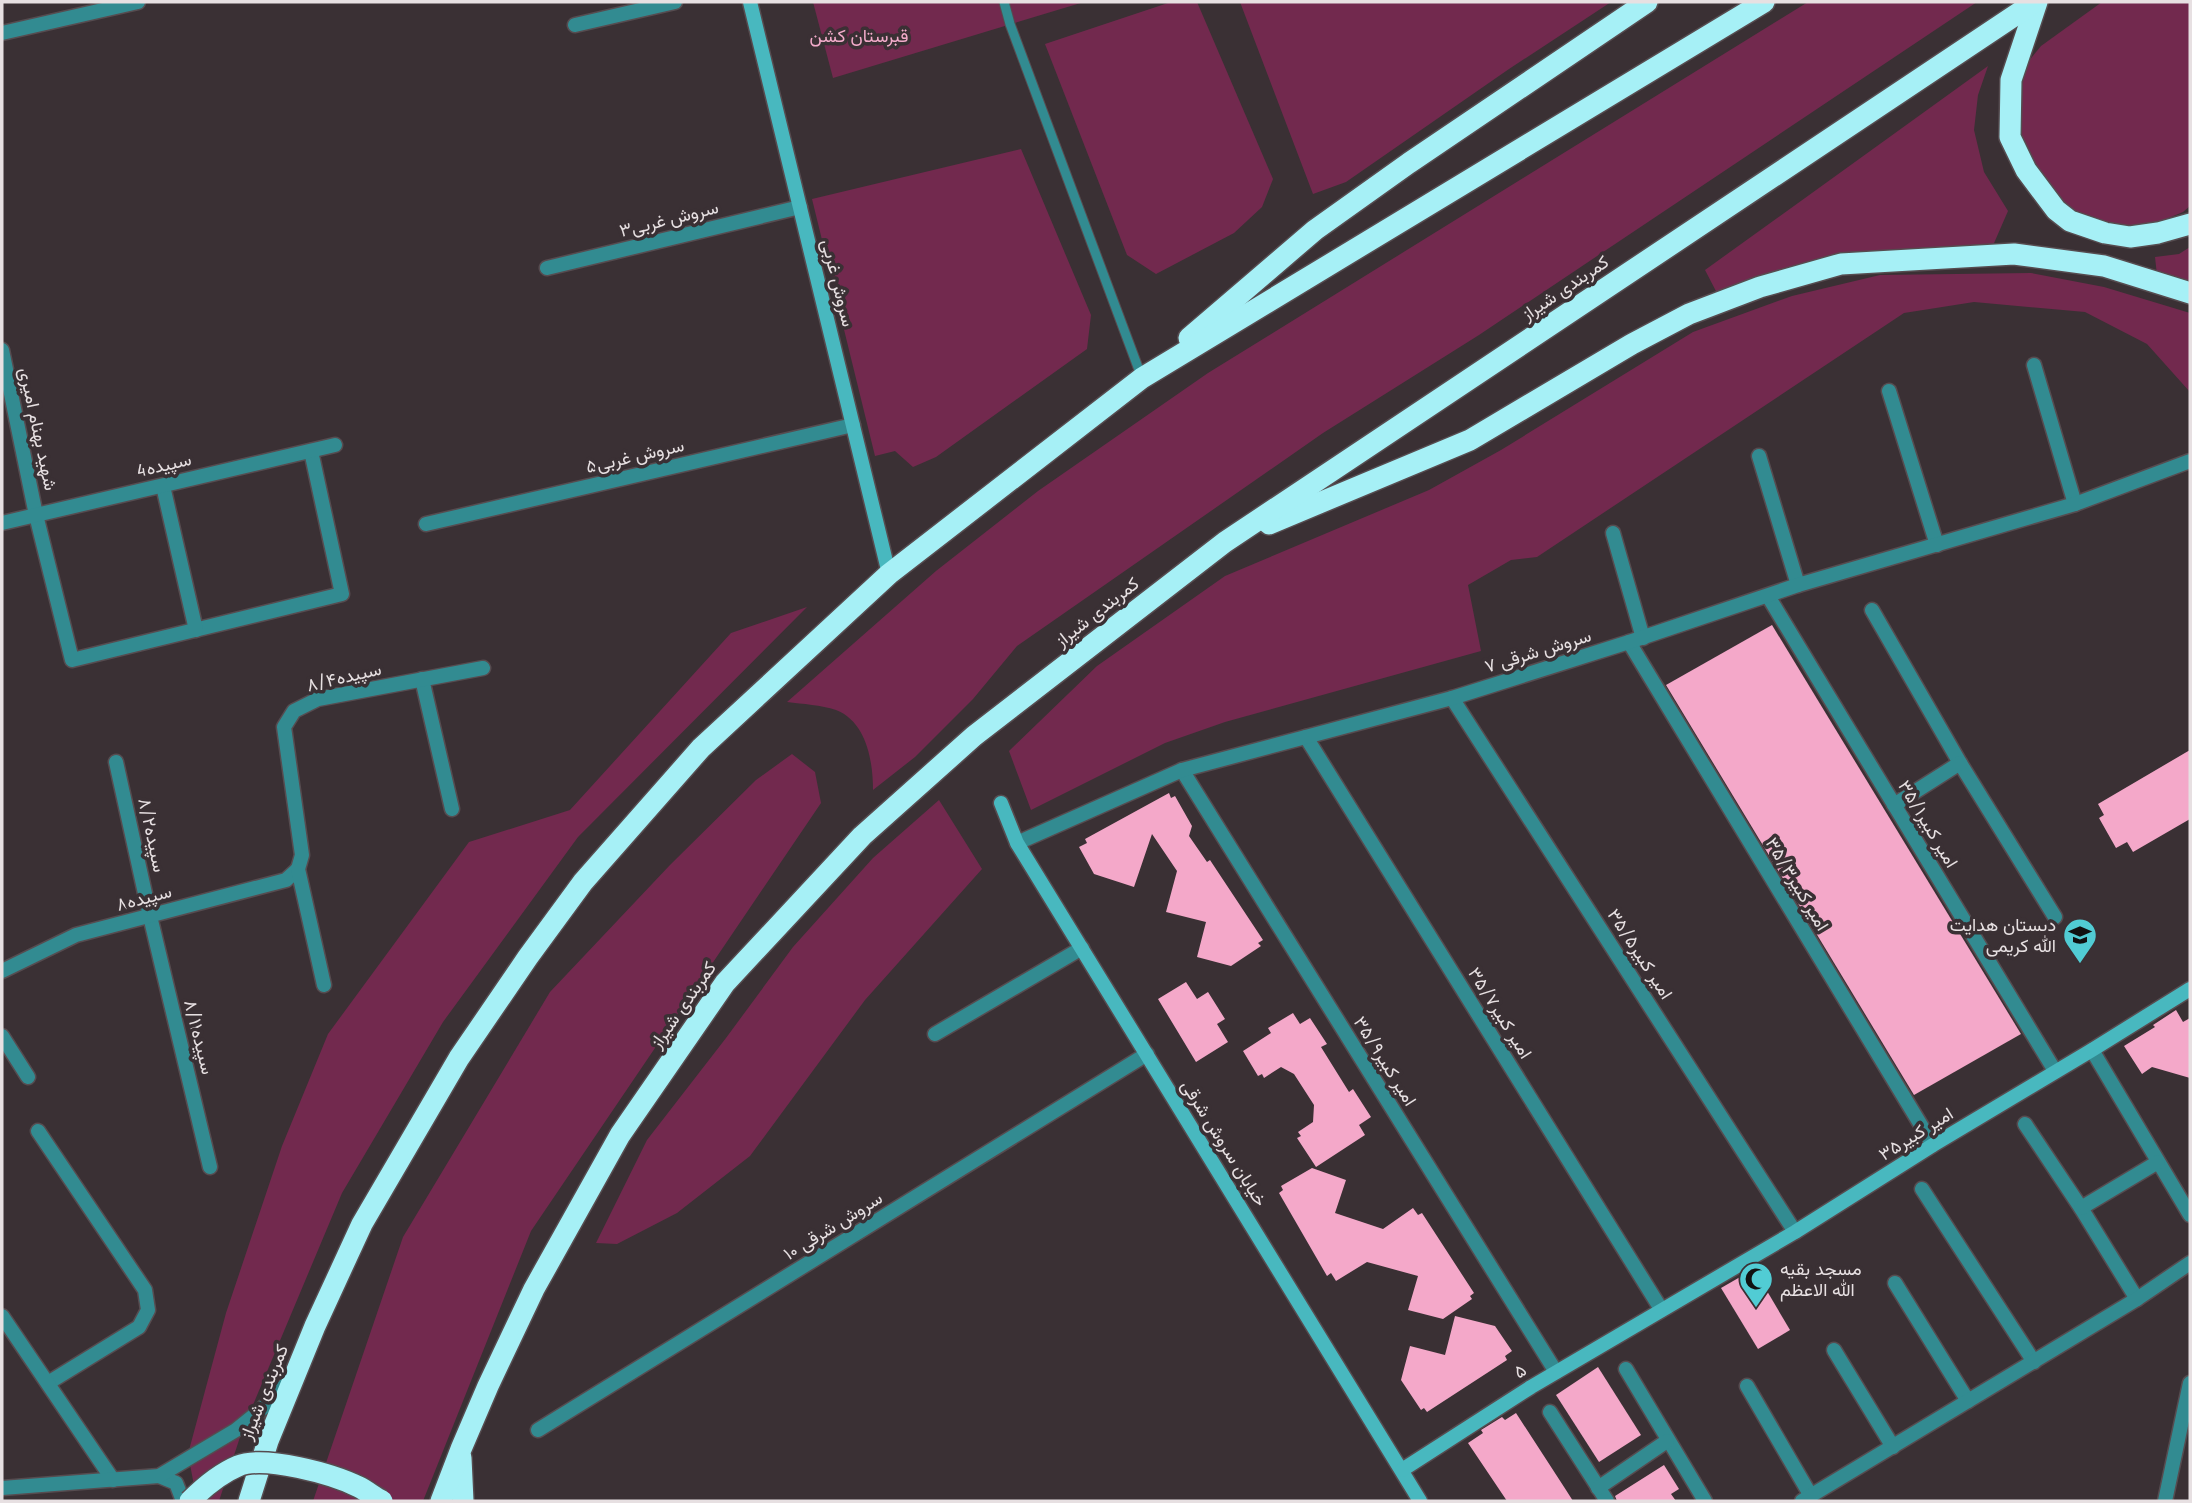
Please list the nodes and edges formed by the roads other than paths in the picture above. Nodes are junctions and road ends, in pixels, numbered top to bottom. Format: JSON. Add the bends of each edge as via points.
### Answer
{"nodes":[{"id":1,"x":138,"y":2,"type":"edge"},
{"id":2,"x":675,"y":2,"type":"edge"},
{"id":3,"x":750,"y":2,"type":"edge"},
{"id":4,"x":1004,"y":2,"type":"edge"},
{"id":5,"x":1647,"y":2,"type":"edge"},
{"id":6,"x":1764,"y":2,"type":"edge"},
{"id":7,"x":2036,"y":2,"type":"edge"},
{"id":8,"x":575,"y":25,"type":"dead end"},
{"id":9,"x":2,"y":33,"type":"edge"},
{"id":10,"x":800,"y":207,"type":"junction"},
{"id":11,"x":2190,"y":224,"type":"edge"},
{"id":12,"x":547,"y":268,"type":"dead end"},
{"id":13,"x":2190,"y":293,"type":"edge"},
{"id":14,"x":2,"y":350,"type":"edge"},
{"id":15,"x":2034,"y":365,"type":"dead end"},
{"id":16,"x":1142,"y":378,"type":"junction"},
{"id":17,"x":1889,"y":391,"type":"dead end"},
{"id":18,"x":853,"y":425,"type":"junction"},
{"id":19,"x":335,"y":445,"type":"dead end"},
{"id":20,"x":311,"y":451,"type":"junction"},
{"id":21,"x":1759,"y":456,"type":"dead end"},
{"id":22,"x":2190,"y":461,"type":"edge"},
{"id":23,"x":163,"y":486,"type":"junction"},
{"id":24,"x":2075,"y":504,"type":"junction"},
{"id":25,"x":36,"y":515,"type":"junction"},
{"id":26,"x":2,"y":523,"type":"edge"},
{"id":27,"x":426,"y":524,"type":"dead end"},
{"id":28,"x":1613,"y":533,"type":"dead end"},
{"id":29,"x":1225,"y":542,"type":"junction"},
{"id":30,"x":1937,"y":545,"type":"junction"},
{"id":31,"x":889,"y":574,"type":"junction"},
{"id":32,"x":1798,"y":585,"type":"junction"},
{"id":33,"x":1768,"y":596,"type":"junction"},
{"id":34,"x":1872,"y":610,"type":"dead end"},
{"id":35,"x":196,"y":630,"type":"junction"},
{"id":36,"x":1636,"y":640,"type":"junction"},
{"id":37,"x":483,"y":668,"type":"dead end"},
{"id":38,"x":422,"y":679,"type":"junction"},
{"id":39,"x":1452,"y":698,"type":"junction"},
{"id":40,"x":1306,"y":737,"type":"junction"},
{"id":41,"x":116,"y":762,"type":"dead end"},
{"id":42,"x":1961,"y":763,"type":"junction"},
{"id":43,"x":1182,"y":770,"type":"junction"},
{"id":44,"x":1001,"y":803,"type":"dead end"},
{"id":45,"x":1894,"y":805,"type":"junction"},
{"id":46,"x":452,"y":809,"type":"dead end"},
{"id":47,"x":1017,"y":843,"type":"junction"},
{"id":48,"x":298,"y":869,"type":"junction"},
{"id":49,"x":150,"y":916,"type":"junction"},
{"id":50,"x":2055,"y":917,"type":"dead end"},
{"id":51,"x":1082,"y":947,"type":"junction"},
{"id":52,"x":2,"y":971,"type":"edge"},
{"id":53,"x":324,"y":985,"type":"dead end"},
{"id":54,"x":2190,"y":989,"type":"edge"},
{"id":55,"x":935,"y":1034,"type":"dead end"},
{"id":56,"x":2,"y":1036,"type":"edge"},
{"id":57,"x":2092,"y":1050,"type":"junction"},
{"id":58,"x":1147,"y":1054,"type":"junction"},
{"id":59,"x":2055,"y":1071,"type":"junction"},
{"id":60,"x":28,"y":1077,"type":"dead end"},
{"id":61,"x":2025,"y":1124,"type":"dead end"},
{"id":62,"x":38,"y":1131,"type":"dead end"},
{"id":63,"x":1933,"y":1145,"type":"junction"},
{"id":64,"x":2158,"y":1162,"type":"junction"},
{"id":65,"x":210,"y":1167,"type":"dead end"},
{"id":66,"x":1922,"y":1189,"type":"dead end"},
{"id":67,"x":2081,"y":1208,"type":"junction"},
{"id":68,"x":2190,"y":1215,"type":"edge"},
{"id":69,"x":1795,"y":1232,"type":"junction"},
{"id":70,"x":2190,"y":1263,"type":"edge"},
{"id":71,"x":1895,"y":1283,"type":"dead end"},
{"id":72,"x":2137,"y":1299,"type":"junction"},
{"id":73,"x":1661,"y":1309,"type":"junction"},
{"id":74,"x":2,"y":1316,"type":"edge"},
{"id":75,"x":1834,"y":1350,"type":"dead end"},
{"id":76,"x":2034,"y":1362,"type":"junction"},
{"id":77,"x":1626,"y":1369,"type":"dead end"},
{"id":78,"x":1556,"y":1372,"type":"junction"},
{"id":79,"x":295,"y":1375,"type":"junction"},
{"id":80,"x":48,"y":1384,"type":"junction"},
{"id":81,"x":2190,"y":1384,"type":"edge"},
{"id":82,"x":1747,"y":1386,"type":"dead end"},
{"id":83,"x":1968,"y":1401,"type":"junction"},
{"id":84,"x":1550,"y":1412,"type":"dead end"},
{"id":85,"x":538,"y":1430,"type":"dead end"},
{"id":86,"x":1668,"y":1441,"type":"junction"},
{"id":87,"x":1894,"y":1447,"type":"junction"},
{"id":88,"x":461,"y":1449,"type":"junction"},
{"id":89,"x":1402,"y":1470,"type":"junction"},
{"id":90,"x":159,"y":1476,"type":"junction"},
{"id":91,"x":113,"y":1480,"type":"junction"},
{"id":92,"x":2,"y":1488,"type":"edge"},
{"id":93,"x":1598,"y":1488,"type":"junction"},
{"id":94,"x":1807,"y":1499,"type":"edge"},
{"id":95,"x":183,"y":1501,"type":"edge"},
{"id":96,"x":190,"y":1501,"type":"edge"},
{"id":97,"x":249,"y":1501,"type":"edge"},
{"id":98,"x":382,"y":1501,"type":"edge"},
{"id":99,"x":441,"y":1501,"type":"edge"},
{"id":100,"x":463,"y":1501,"type":"edge"},
{"id":101,"x":1420,"y":1501,"type":"edge"},
{"id":102,"x":1607,"y":1501,"type":"edge"},
{"id":103,"x":1705,"y":1501,"type":"edge"},
{"id":104,"x":2165,"y":1501,"type":"edge"}],
"edges":[{"from":1,"to":9,"type":"street"},
{"from":2,"to":8,"type":"street"},
{"from":3,"to":10,"type":"street","name":"سروش غربی"},
{"from":4,"to":16,"type":"lane"},
{"from":5,"to":16,"type":"highway","via":[[1315,230]]},
{"from":6,"to":16,"type":"highway","name":"کمربندی شیراز"},
{"from":7,"to":11,"type":"highway","via":[[2011,80],[2010,137],[2026,170],[2056,210],[2105,233],[2130,237]]},
{"from":7,"to":29,"type":"highway","name":"کمربندی شیراز"},
{"from":10,"to":12,"type":"street","name":"سروش غربی۳"},
{"from":10,"to":18,"type":"street","name":"سروش غربی"},
{"from":13,"to":29,"type":"highway","via":[[2104,266],[2014,254],[1841,264],[1760,286],[1689,314],[1470,440]]},
{"from":14,"to":25,"type":"street","name":"شهید بهنام امیری"},
{"from":15,"to":24,"type":"street"},
{"from":16,"to":31,"type":"highway","name":"کمربندی شیراز"},
{"from":17,"to":30,"type":"street"},
{"from":18,"to":27,"type":"street","name":"سروش غربی۵"},
{"from":18,"to":31,"type":"street","name":"سروش غربی"},
{"from":19,"to":20,"type":"street","name":"4سپیده"},
{"from":20,"to":23,"type":"street","name":"4سپیده"},
{"from":20,"to":35,"type":"street","via":[[342,594]]},
{"from":21,"to":32,"type":"street"},
{"from":22,"to":24,"type":"street","name":"سروش شرقی ۷"},
{"from":23,"to":25,"type":"street","name":"4سپیده"},
{"from":23,"to":35,"type":"street"},
{"from":24,"to":30,"type":"street","name":"سروش شرقی ۷"},
{"from":25,"to":26,"type":"street","name":"4سپیده"},
{"from":25,"to":35,"type":"street","name":"شهید بهنام امیری","via":[[72,660]]},
{"from":28,"to":36,"type":"street","name":"امیر کبیر۳۵/۳"},
{"from":29,"to":88,"type":"highway","name":"کمربندی شیراز","via":[[974,736],[862,836],[725,982],[620,1135],[534,1289]]},
{"from":30,"to":32,"type":"street","name":"سروش شرقی ۷"},
{"from":31,"to":79,"type":"highway","name":"کمربندی شیراز","via":[[702,748],[583,882],[459,1058],[362,1224]]},
{"from":32,"to":33,"type":"street","name":"سروش شرقی ۷"},
{"from":33,"to":36,"type":"street","name":"سروش شرقی ۷"},
{"from":33,"to":45,"type":"street","name":"امیر کبیر۳۵/۱"},
{"from":34,"to":42,"type":"street"},
{"from":36,"to":39,"type":"street","name":"سروش شرقی ۷"},
{"from":36,"to":63,"type":"street","name":"امیر کبیر۳۵/۳"},
{"from":37,"to":38,"type":"street","name":"سپیده۸/۴"},
{"from":38,"to":46,"type":"street"},
{"from":38,"to":48,"type":"street","name":"سپیده۸/۴","via":[[318,699],[294,711],[284,727],[302,855]]},
{"from":39,"to":40,"type":"street","name":"سروش شرقی ۷"},
{"from":39,"to":69,"type":"street","name":"امیر کبیر۳۵/۵"},
{"from":40,"to":43,"type":"street","name":"سروش شرقی ۷"},
{"from":40,"to":73,"type":"street","name":"امیر کبیر۳۵/۷"},
{"from":41,"to":49,"type":"street","name":"سپیده۸/۲"},
{"from":42,"to":45,"type":"street"},
{"from":42,"to":50,"type":"street"},
{"from":43,"to":47,"type":"street","name":"سروش شرقی ۷"},
{"from":43,"to":78,"type":"street","name":"امیر کبیر۳۵/۹"},
{"from":44,"to":47,"type":"street","name":"خیابان سروش شرقی"},
{"from":45,"to":59,"type":"street","name":"امیر کبیر۳۵/۱"},
{"from":47,"to":51,"type":"street","name":"خیابان سروش شرقی"},
{"from":48,"to":49,"type":"street","name":"سپیده۸","via":[[286,880]]},
{"from":48,"to":53,"type":"street","name":"سپیده۸/۴"},
{"from":49,"to":52,"type":"street","name":"سپیده۸","via":[[76,936]]},
{"from":49,"to":65,"type":"street","name":"سپیده۸/۱۱"},
{"from":51,"to":55,"type":"street"},
{"from":51,"to":58,"type":"street","name":"خیابان سروش شرقی"},
{"from":54,"to":57,"type":"street","name":"امیر کبیر۳۵"},
{"from":56,"to":60,"type":"street"},
{"from":57,"to":59,"type":"street","name":"امیر کبیر۳۵"},
{"from":57,"to":64,"type":"street"},
{"from":58,"to":85,"type":"street","name":"سروش شرقی ۱۰"},
{"from":58,"to":89,"type":"street","name":"خیابان سروش شرقی"},
{"from":59,"to":63,"type":"street","name":"امیر کبیر۳۵"},
{"from":61,"to":67,"type":"street"},
{"from":62,"to":80,"type":"street","via":[[145,1290],[148,1310],[139,1327]]},
{"from":63,"to":69,"type":"street","name":"امیر کبیر۳۵"},
{"from":64,"to":67,"type":"street"},
{"from":64,"to":68,"type":"street"},
{"from":66,"to":76,"type":"street"},
{"from":67,"to":72,"type":"street"},
{"from":69,"to":73,"type":"street","name":"امیر کبیر۳۵"},
{"from":70,"to":72,"type":"street"},
{"from":71,"to":83,"type":"street"},
{"from":72,"to":76,"type":"street"},
{"from":73,"to":78,"type":"street","name":"۵"},
{"from":74,"to":80,"type":"street"},
{"from":75,"to":87,"type":"street"},
{"from":76,"to":83,"type":"street"},
{"from":77,"to":86,"type":"street"},
{"from":78,"to":89,"type":"street","name":"۵"},
{"from":79,"to":90,"type":"street","via":[[236,1430]]},
{"from":79,"to":97,"type":"highway","name":"کمربندی شیراز"},
{"from":80,"to":91,"type":"street"},
{"from":81,"to":104,"type":"street"},
{"from":82,"to":94,"type":"street"},
{"from":83,"to":87,"type":"street"},
{"from":84,"to":93,"type":"street"},
{"from":86,"to":93,"type":"street"},
{"from":86,"to":103,"type":"street"},
{"from":87,"to":94,"type":"street"},
{"from":88,"to":99,"type":"highway","name":"کمربندی شیراز"},
{"from":88,"to":100,"type":"highway"},
{"from":89,"to":101,"type":"street","name":"خیابان سروش شرقی"},
{"from":90,"to":91,"type":"street"},
{"from":90,"to":95,"type":"street","via":[[176,1483]]},
{"from":91,"to":92,"type":"street"},
{"from":93,"to":102,"type":"street"},
{"from":96,"to":98,"type":"highway","bridge":true,"via":[[207,1484],[239,1465],[272,1462],[357,1486]]}]}
